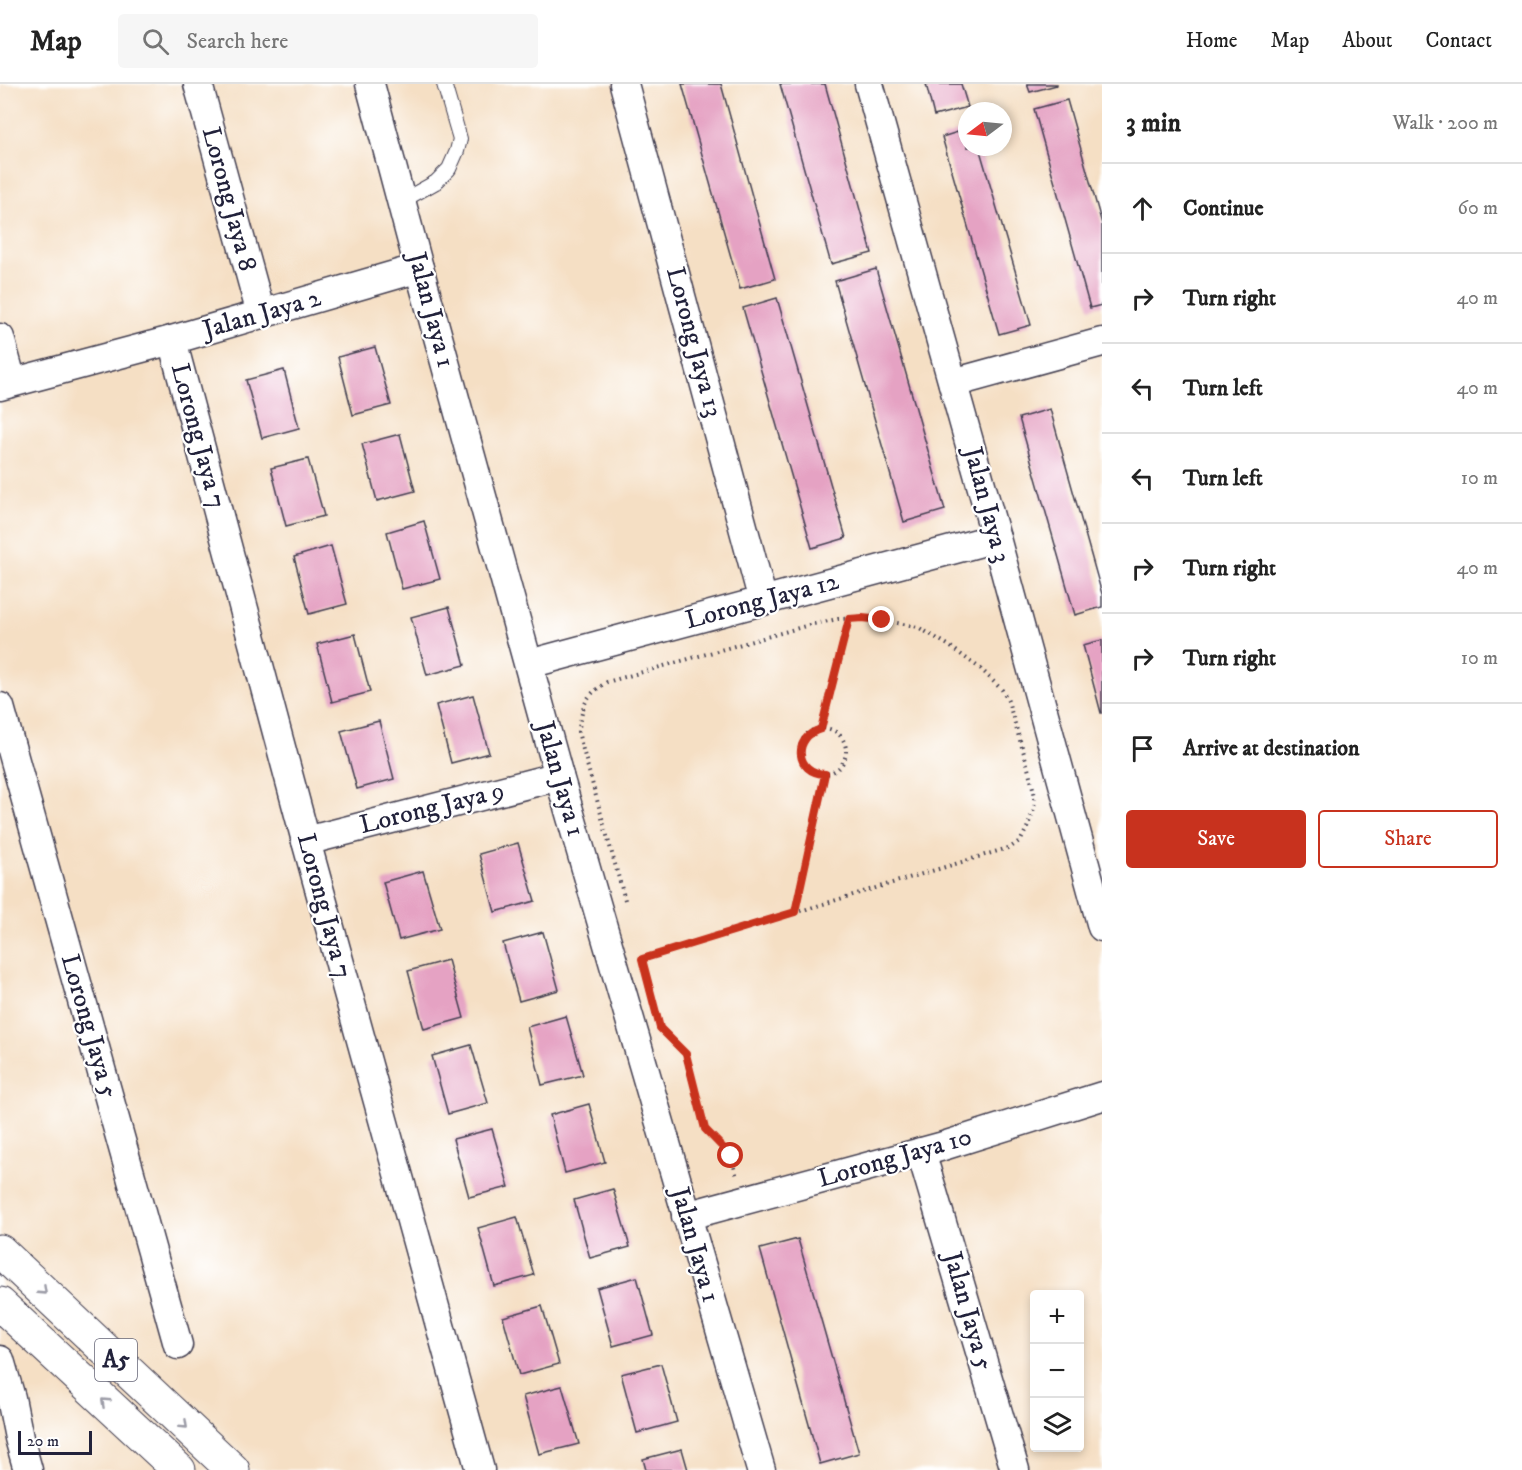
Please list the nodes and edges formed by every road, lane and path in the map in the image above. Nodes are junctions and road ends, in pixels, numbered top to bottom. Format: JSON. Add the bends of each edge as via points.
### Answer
{"nodes":[{"id":1,"x":198,"y":84,"type":"edge"},
{"id":2,"x":370,"y":84,"type":"edge"},
{"id":3,"x":444,"y":84,"type":"edge"},
{"id":4,"x":624,"y":84,"type":"edge"},
{"id":5,"x":869,"y":84,"type":"edge"},
{"id":6,"x":402,"y":201,"type":"junction"},
{"id":7,"x":419,"y":268,"type":"junction"},
{"id":8,"x":261,"y":314,"type":"junction"},
{"id":9,"x":0,"y":338,"type":"edge"},
{"id":10,"x":172,"y":340,"type":"junction"},
{"id":11,"x":1102,"y":342,"type":"edge"},
{"id":12,"x":953,"y":383,"type":"junction"},
{"id":13,"x":6,"y":384,"type":"edge"},
{"id":14,"x":996,"y":538,"type":"junction"},
{"id":15,"x":763,"y":601,"type":"junction"},
{"id":16,"x":849,"y":619,"type":"junction"},
{"id":17,"x":529,"y":664,"type":"junction"},
{"id":18,"x":0,"y":707,"type":"edge"},
{"id":19,"x":821,"y":729,"type":"junction"},
{"id":20,"x":825,"y":774,"type":"junction"},
{"id":21,"x":559,"y":776,"type":"junction"},
{"id":22,"x":306,"y":841,"type":"junction"},
{"id":23,"x":626,"y":903,"type":"dead end"},
{"id":24,"x":795,"y":912,"type":"junction"},
{"id":25,"x":1102,"y":927,"type":"edge"},
{"id":26,"x":639,"y":948,"type":"dead end"},
{"id":27,"x":660,"y":1028,"type":"dead end"},
{"id":28,"x":1102,"y":1096,"type":"edge"},
{"id":29,"x":921,"y":1152,"type":"junction"},
{"id":30,"x":738,"y":1179,"type":"dead end"},
{"id":31,"x":686,"y":1216,"type":"junction"},
{"id":32,"x":0,"y":1251,"type":"edge"},
{"id":33,"x":0,"y":1304,"type":"edge"},
{"id":34,"x":178,"y":1345,"type":"dead end"},
{"id":35,"x":0,"y":1360,"type":"edge"},
{"id":36,"x":9,"y":1441,"type":"edge"},
{"id":37,"x":28,"y":1470,"type":"edge"},
{"id":38,"x":179,"y":1470,"type":"edge"},
{"id":39,"x":232,"y":1470,"type":"edge"},
{"id":40,"x":480,"y":1470,"type":"edge"},
{"id":41,"x":761,"y":1470,"type":"edge"},
{"id":42,"x":1015,"y":1470,"type":"edge"}],
"edges":[{"from":1,"to":8,"type":"street","name":"Lorong Jaya 8"},
{"from":2,"to":6,"type":"street","name":"Jalan Jaya 1"},
{"from":3,"to":6,"type":"lane","via":[[460,140],[457,150],[449,169],[436,182]]},
{"from":4,"to":15,"type":"street","name":"Lorong Jaya 13"},
{"from":5,"to":12,"type":"street","name":"Jalan Jaya 3"},
{"from":6,"to":7,"type":"street","name":"Jalan Jaya 1"},
{"from":7,"to":8,"type":"street","name":"Jalan Jaya 2"},
{"from":7,"to":17,"type":"street","name":"Jalan Jaya 1"},
{"from":8,"to":10,"type":"street","name":"Jalan Jaya 2"},
{"from":9,"to":13,"type":"street"},
{"from":10,"to":13,"type":"street","name":"Jalan Jaya 2"},
{"from":10,"to":22,"type":"street","name":"Lorong Jaya 7"},
{"from":11,"to":12,"type":"street"},
{"from":12,"to":14,"type":"street","name":"Jalan Jaya 3"},
{"from":14,"to":15,"type":"street","name":"Lorong Jaya 12"},
{"from":14,"to":25,"type":"street","name":"Jalan Jaya 3"},
{"from":15,"to":17,"type":"street","name":"Lorong Jaya 12"},
{"from":16,"to":19,"type":"path"},
{"from":16,"to":23,"type":"path","via":[[809,625],[686,659],[607,682],[594,690],[584,704],[578,732]]},
{"from":16,"to":24,"type":"path","via":[[918,627],[981,669],[1002,690],[1026,760],[1035,796],[1034,809],[1021,840],[1011,847]]},
{"from":17,"to":21,"type":"street","name":"Jalan Jaya 1"},
{"from":18,"to":34,"type":"street","name":"Lorong Jaya 5"},
{"from":19,"to":20,"type":"path","via":[[814,730],[803,741],[801,755],[807,768]]},
{"from":19,"to":20,"type":"path","via":[[836,732],[846,752],[841,766]]},
{"from":20,"to":24,"type":"path"},
{"from":21,"to":22,"type":"street","name":"Lorong Jaya 9"},
{"from":21,"to":31,"type":"street","name":"Jalan Jaya 1"},
{"from":22,"to":40,"type":"street","name":"Lorong Jaya 7"},
{"from":24,"to":26,"type":"path","via":[[642,959]]},
{"from":27,"to":30,"type":"path","via":[[686,1054],[705,1129],[731,1156]]},
{"from":28,"to":29,"type":"street","name":"Lorong Jaya 10"},
{"from":29,"to":31,"type":"street","name":"Lorong Jaya 10"},
{"from":29,"to":42,"type":"street","name":"Jalan Jaya 5"},
{"from":31,"to":41,"type":"street","name":"Jalan Jaya 1"},
{"from":32,"to":39,"type":"highway","number":"A5","one_way":true},
{"from":38,"to":33,"type":"highway","number":"A5","one_way":true},
{"from":35,"to":36,"type":"street","via":[[11,1398]]},
{"from":36,"to":37,"type":"street"}]}
